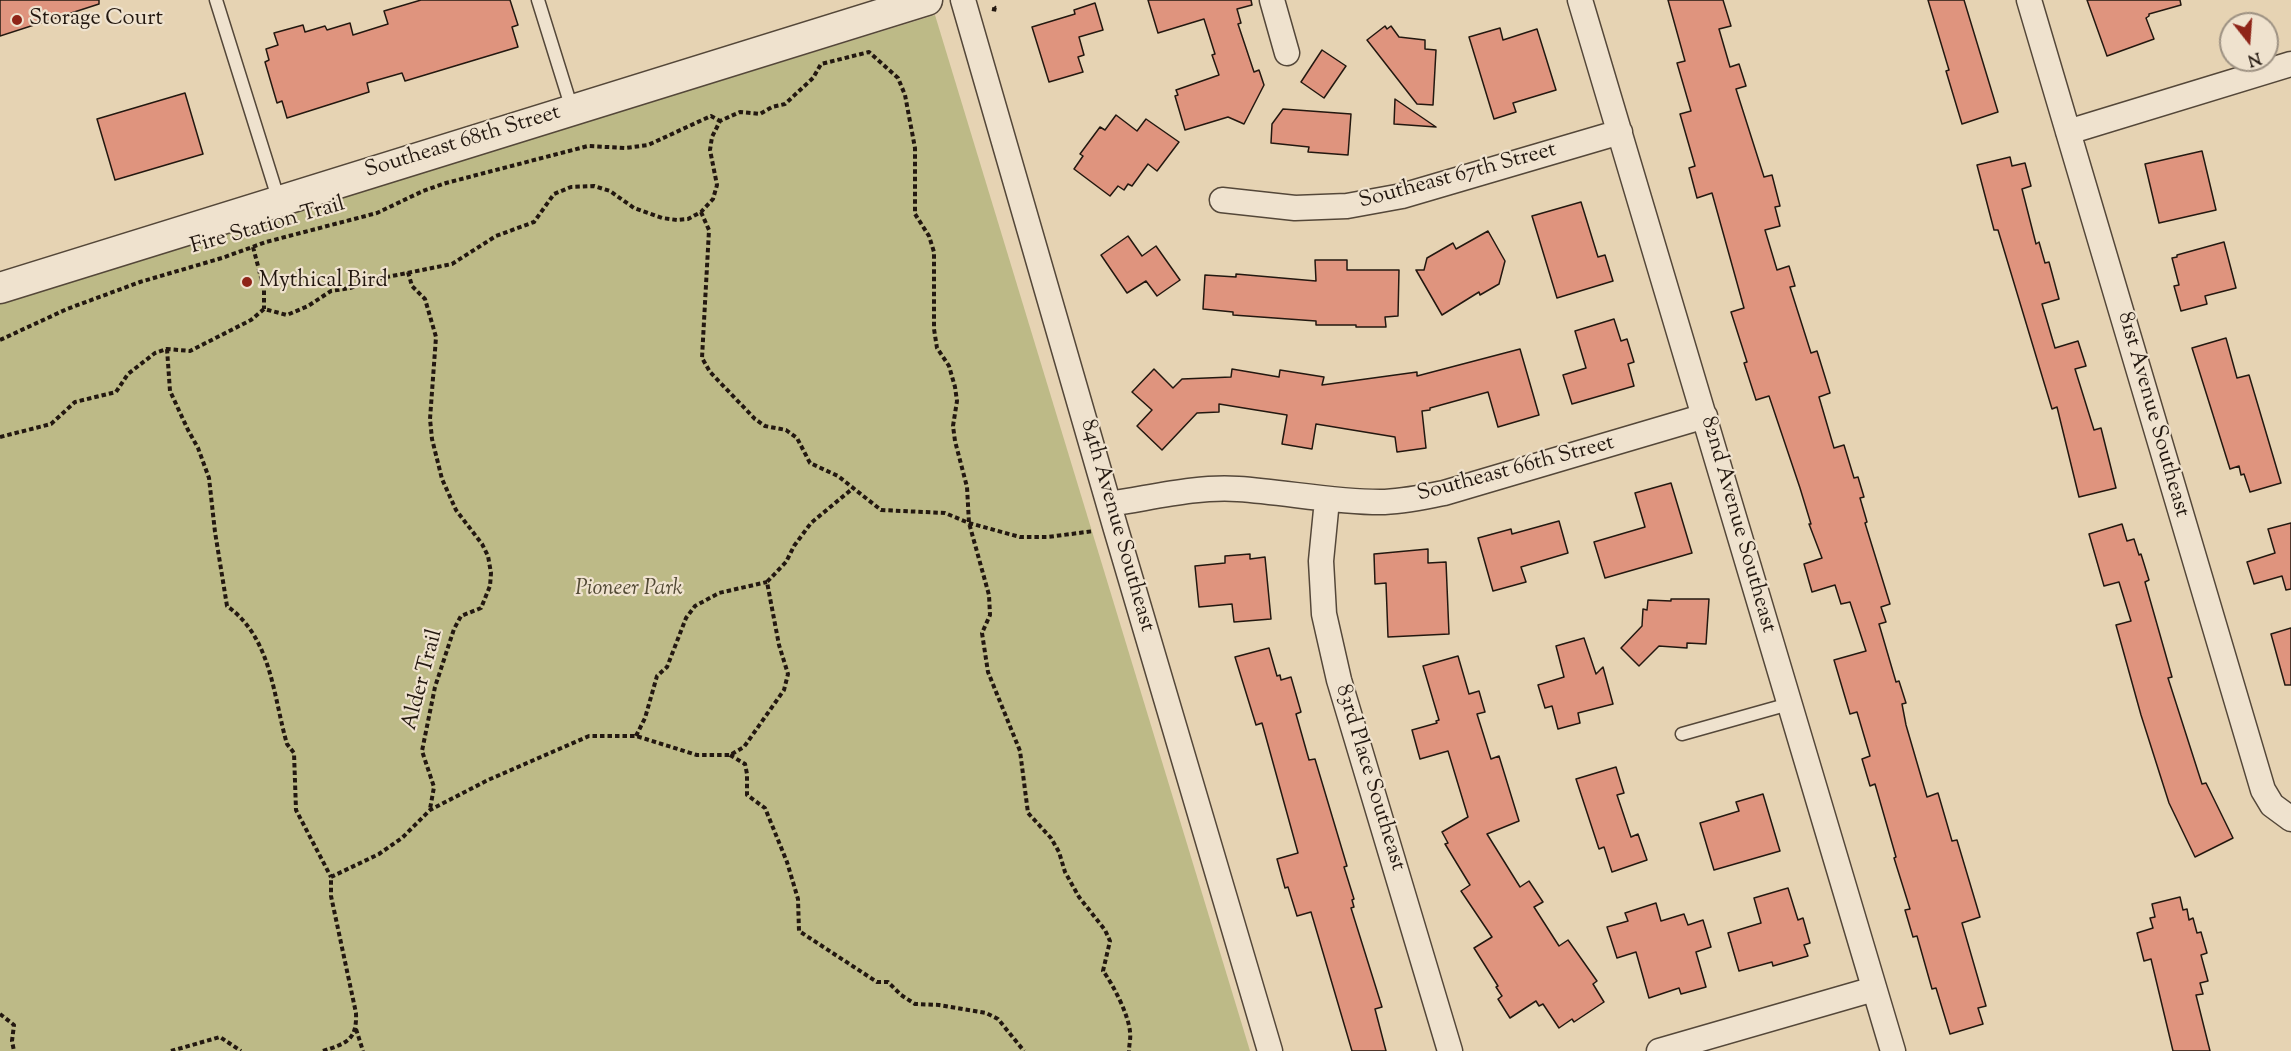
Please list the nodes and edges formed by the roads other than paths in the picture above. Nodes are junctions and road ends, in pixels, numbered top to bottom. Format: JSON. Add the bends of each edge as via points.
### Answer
{"nodes":[{"id":1,"x":216,"y":0,"type":"edge"},
{"id":2,"x":538,"y":0,"type":"edge"},
{"id":3,"x":927,"y":0,"type":"edge"},
{"id":4,"x":963,"y":0,"type":"edge"},
{"id":5,"x":1272,"y":0,"type":"edge"},
{"id":6,"x":1580,"y":0,"type":"edge"},
{"id":7,"x":2029,"y":0,"type":"edge"},
{"id":8,"x":1287,"y":53,"type":"dead end"},
{"id":9,"x":2291,"y":64,"type":"edge"},
{"id":10,"x":572,"y":109,"type":"junction"},
{"id":11,"x":1620,"y":132,"type":"junction"},
{"id":12,"x":2068,"y":132,"type":"junction"},
{"id":13,"x":1222,"y":200,"type":"dead end"},
{"id":14,"x":279,"y":201,"type":"junction"},
{"id":15,"x":0,"y":288,"type":"edge"},
{"id":16,"x":1705,"y":416,"type":"junction"},
{"id":17,"x":1327,"y":500,"type":"junction"},
{"id":18,"x":1112,"y":515,"type":"junction"},
{"id":19,"x":1789,"y":704,"type":"junction"},
{"id":20,"x":1682,"y":734,"type":"dead end"},
{"id":21,"x":2291,"y":819,"type":"edge"},
{"id":22,"x":1874,"y":989,"type":"junction"},
{"id":23,"x":1270,"y":1051,"type":"edge"},
{"id":24,"x":1450,"y":1051,"type":"edge"},
{"id":25,"x":1659,"y":1051,"type":"edge"},
{"id":26,"x":1893,"y":1051,"type":"edge"}],
"edges":[{"from":1,"to":14,"type":"lane"},
{"from":2,"to":10,"type":"lane"},
{"from":3,"to":10,"type":"street","name":"Southeast 68th Street"},
{"from":4,"to":18,"type":"street","name":"84th Avenue Southeast"},
{"from":5,"to":8,"type":"street"},
{"from":6,"to":11,"type":"street","name":"82nd Avenue Southeast"},
{"from":7,"to":12,"type":"street","name":"81st Avenue Southeast"},
{"from":9,"to":12,"type":"street"},
{"from":10,"to":14,"type":"street","name":"Southeast 68th Street"},
{"from":11,"to":13,"type":"street","name":"Southeast 67th Street","via":[[1402,196],[1347,206],[1295,208]]},
{"from":11,"to":16,"type":"street","name":"82nd Avenue Southeast"},
{"from":12,"to":21,"type":"street","name":"81st Avenue Southeast","via":[[2263,790],[2272,805]]},
{"from":14,"to":15,"type":"street","name":"Southeast 68th Street"},
{"from":16,"to":17,"type":"street","name":"Southeast 66th Street","via":[[1444,493],[1382,502]]},
{"from":16,"to":19,"type":"street","name":"82nd Avenue Southeast"},
{"from":17,"to":18,"type":"street","name":"Southeast 66th Street","via":[[1236,489],[1194,491]]},
{"from":17,"to":24,"type":"street","name":"83rd Place Southeast","via":[[1321,561],[1324,614],[1339,680]]},
{"from":18,"to":23,"type":"street","name":"84th Avenue Southeast"},
{"from":19,"to":20,"type":"lane"},
{"from":19,"to":22,"type":"street","name":"82nd Avenue Southeast"},
{"from":22,"to":25,"type":"street"},
{"from":22,"to":26,"type":"street","name":"82nd Avenue Southeast"}]}
